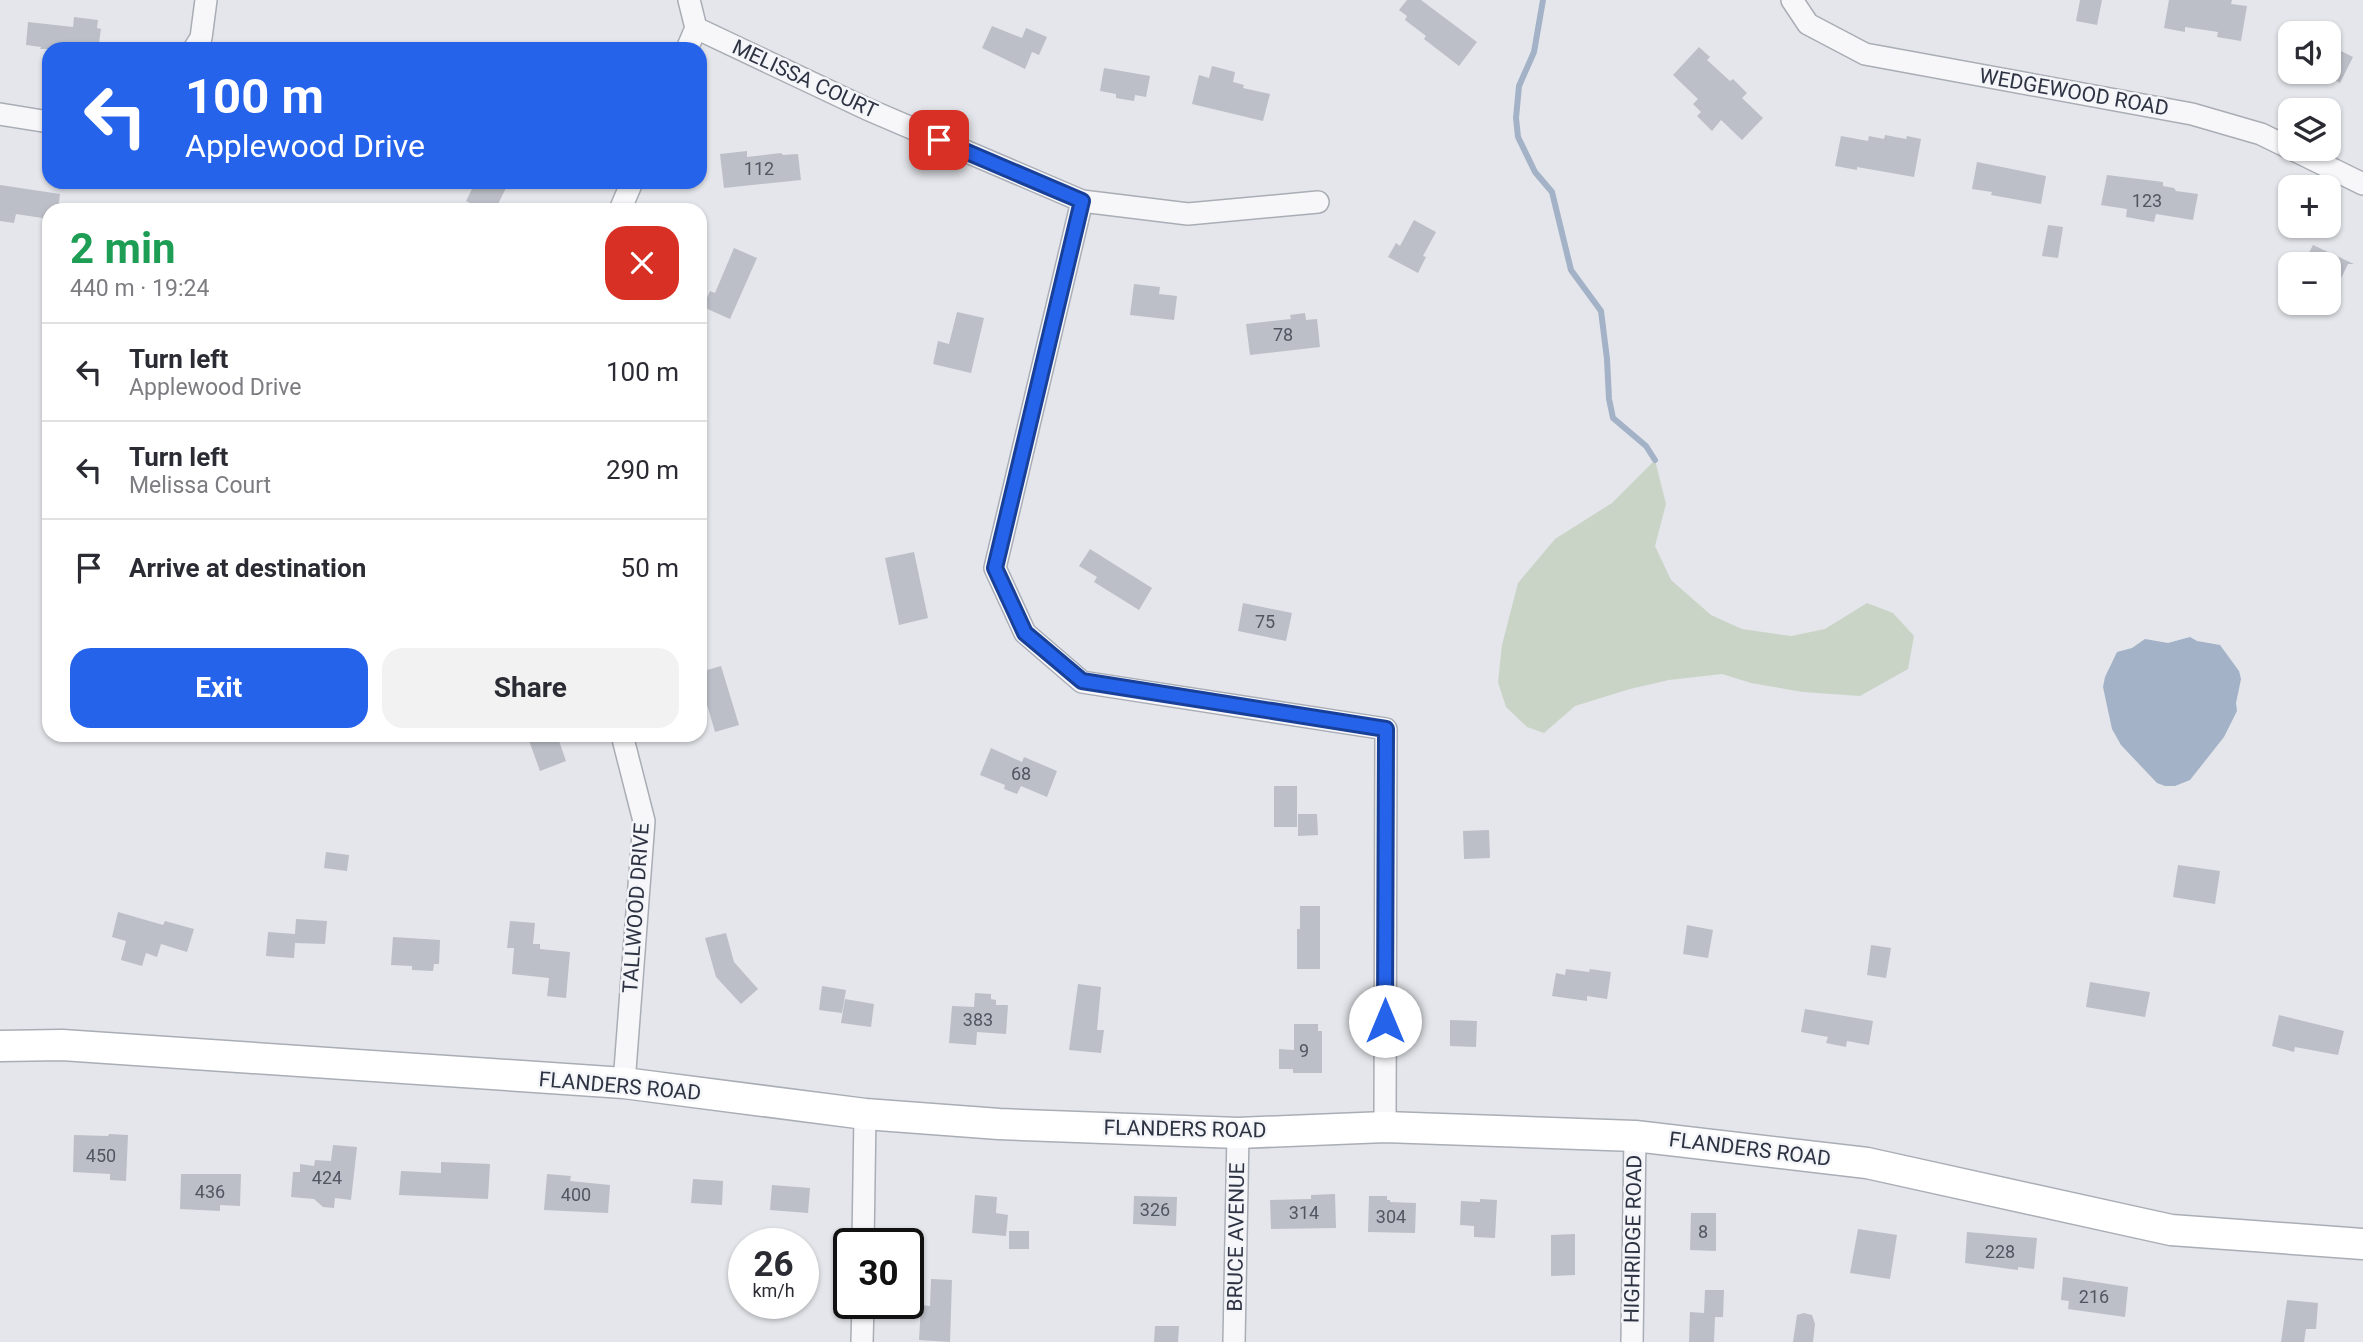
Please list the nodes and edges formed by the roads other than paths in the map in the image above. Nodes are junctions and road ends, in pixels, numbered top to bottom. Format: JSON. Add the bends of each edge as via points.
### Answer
{"nodes":[{"id":1,"x":206,"y":0,"type":"edge"},
{"id":2,"x":689,"y":0,"type":"edge"},
{"id":3,"x":1792,"y":0,"type":"edge"},
{"id":4,"x":695,"y":28,"type":"junction"},
{"id":5,"x":198,"y":42,"type":"edge"},
{"id":6,"x":690,"y":42,"type":"edge"},
{"id":7,"x":0,"y":114,"type":"edge"},
{"id":8,"x":42,"y":121,"type":"edge"},
{"id":9,"x":2363,"y":184,"type":"edge"},
{"id":10,"x":1082,"y":201,"type":"junction"},
{"id":11,"x":1318,"y":202,"type":"dead end"},
{"id":12,"x":624,"y":742,"type":"edge"},
{"id":13,"x":0,"y":1046,"type":"edge"},
{"id":14,"x":624,"y":1083,"type":"junction"},
{"id":15,"x":865,"y":1114,"type":"junction"},
{"id":16,"x":1385,"y":1127,"type":"junction"},
{"id":17,"x":1238,"y":1133,"type":"junction"},
{"id":18,"x":1634,"y":1136,"type":"junction"},
{"id":19,"x":863,"y":1228,"type":"edge"},
{"id":20,"x":2363,"y":1244,"type":"edge"},
{"id":21,"x":863,"y":1319,"type":"edge"},
{"id":22,"x":862,"y":1342,"type":"edge"},
{"id":23,"x":1234,"y":1342,"type":"edge"},
{"id":24,"x":1632,"y":1342,"type":"edge"}],
"edges":[{"from":1,"to":5,"type":"street"},
{"from":2,"to":4,"type":"street"},
{"from":3,"to":9,"type":"street","name":"WEDGEWOOD ROAD","via":[[1808,24],[1866,54],[2192,114],[2261,134]]},
{"from":4,"to":6,"type":"street"},
{"from":4,"to":10,"type":"street","name":"MELISSA COURT","via":[[867,109]]},
{"from":7,"to":8,"type":"street"},
{"from":10,"to":11,"type":"street","name":"MELISSA COURT","via":[[1188,214]]},
{"from":10,"to":16,"type":"street","via":[[995,568],[1025,633],[1082,681],[1386,729]]},
{"from":12,"to":14,"type":"street","name":"TALLWOOD DRIVE","via":[[644,821]]},
{"from":13,"to":14,"type":"street","name":"FLANDERS ROAD","via":[[62,1045]]},
{"from":14,"to":15,"type":"street","name":"FLANDERS ROAD"},
{"from":15,"to":17,"type":"street","name":"FLANDERS ROAD"},
{"from":15,"to":19,"type":"street"},
{"from":16,"to":17,"type":"street","name":"FLANDERS ROAD"},
{"from":16,"to":18,"type":"street","name":"FLANDERS ROAD"},
{"from":17,"to":23,"type":"street","name":"BRUCE AVENUE"},
{"from":18,"to":20,"type":"street","name":"FLANDERS ROAD","via":[[1867,1163],[2171,1230]]},
{"from":18,"to":24,"type":"street","name":"HIGHRIDGE ROAD"},
{"from":21,"to":22,"type":"street"}]}
